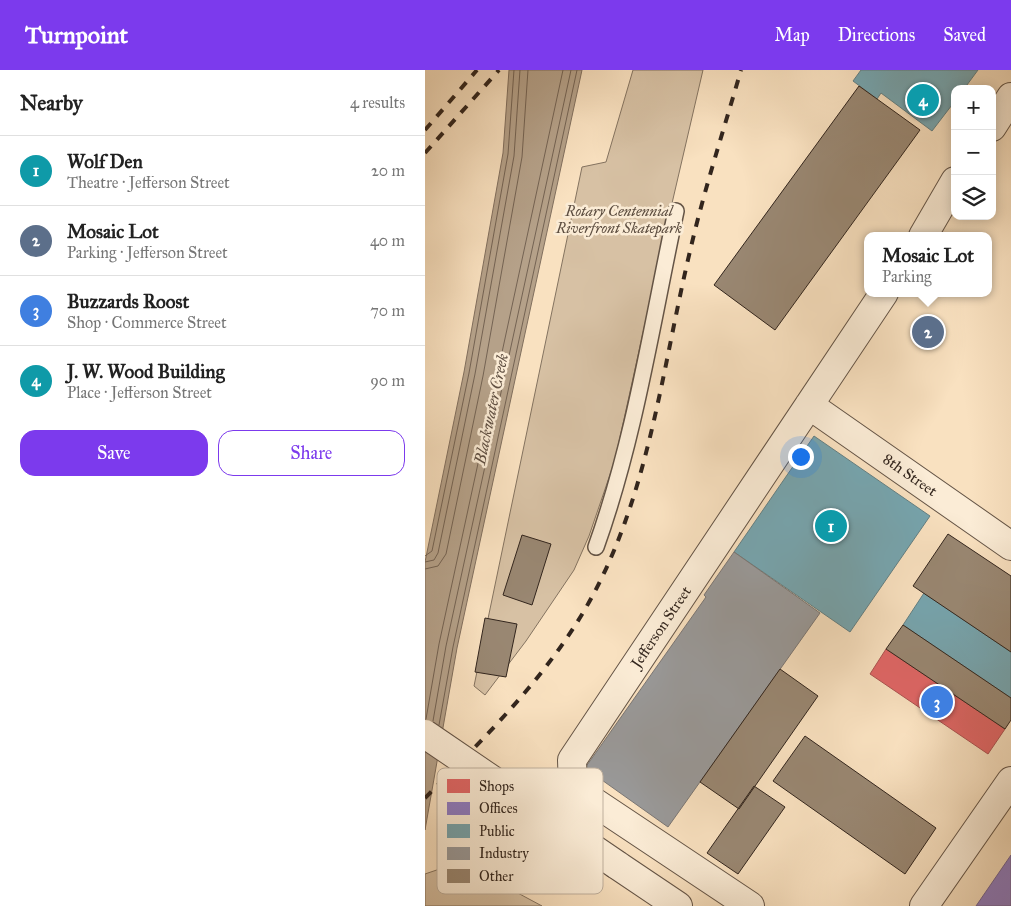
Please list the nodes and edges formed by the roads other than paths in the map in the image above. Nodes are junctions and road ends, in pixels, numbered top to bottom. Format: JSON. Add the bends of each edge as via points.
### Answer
{"nodes":[{"id":1,"x":1011,"y":97,"type":"edge"},
{"id":2,"x":996,"y":121,"type":"edge"},
{"id":3,"x":951,"y":188,"type":"edge"},
{"id":4,"x":676,"y":211,"type":"dead end"},
{"id":5,"x":925,"y":232,"type":"edge"},
{"id":6,"x":881,"y":297,"type":"edge"},
{"id":7,"x":809,"y":405,"type":"junction"},
{"id":8,"x":1011,"y":546,"type":"edge"},
{"id":9,"x":597,"y":547,"type":"dead end"},
{"id":10,"x":425,"y":734,"type":"edge"},
{"id":11,"x":475,"y":768,"type":"edge"},
{"id":12,"x":572,"y":768,"type":"edge"},
{"id":13,"x":1011,"y":781,"type":"edge"},
{"id":14,"x":603,"y":808,"type":"edge"},
{"id":15,"x":603,"y":855,"type":"edge"},
{"id":16,"x":678,"y":906,"type":"edge"},
{"id":17,"x":751,"y":906,"type":"edge"},
{"id":18,"x":924,"y":906,"type":"edge"}],
"edges":[{"from":1,"to":2,"type":"street"},
{"from":3,"to":5,"type":"street"},
{"from":4,"to":9,"type":"lane","via":[[625,450]]},
{"from":6,"to":7,"type":"street","name":"Jefferson Street"},
{"from":7,"to":8,"type":"street","name":"8th Street"},
{"from":7,"to":12,"type":"street","name":"Jefferson Street","via":[[572,760]]},
{"from":10,"to":11,"type":"street","bridge":true},
{"from":13,"to":18,"type":"street"},
{"from":14,"to":17,"type":"street","name":"Jefferson Street"},
{"from":15,"to":16,"type":"street","bridge":true}]}
